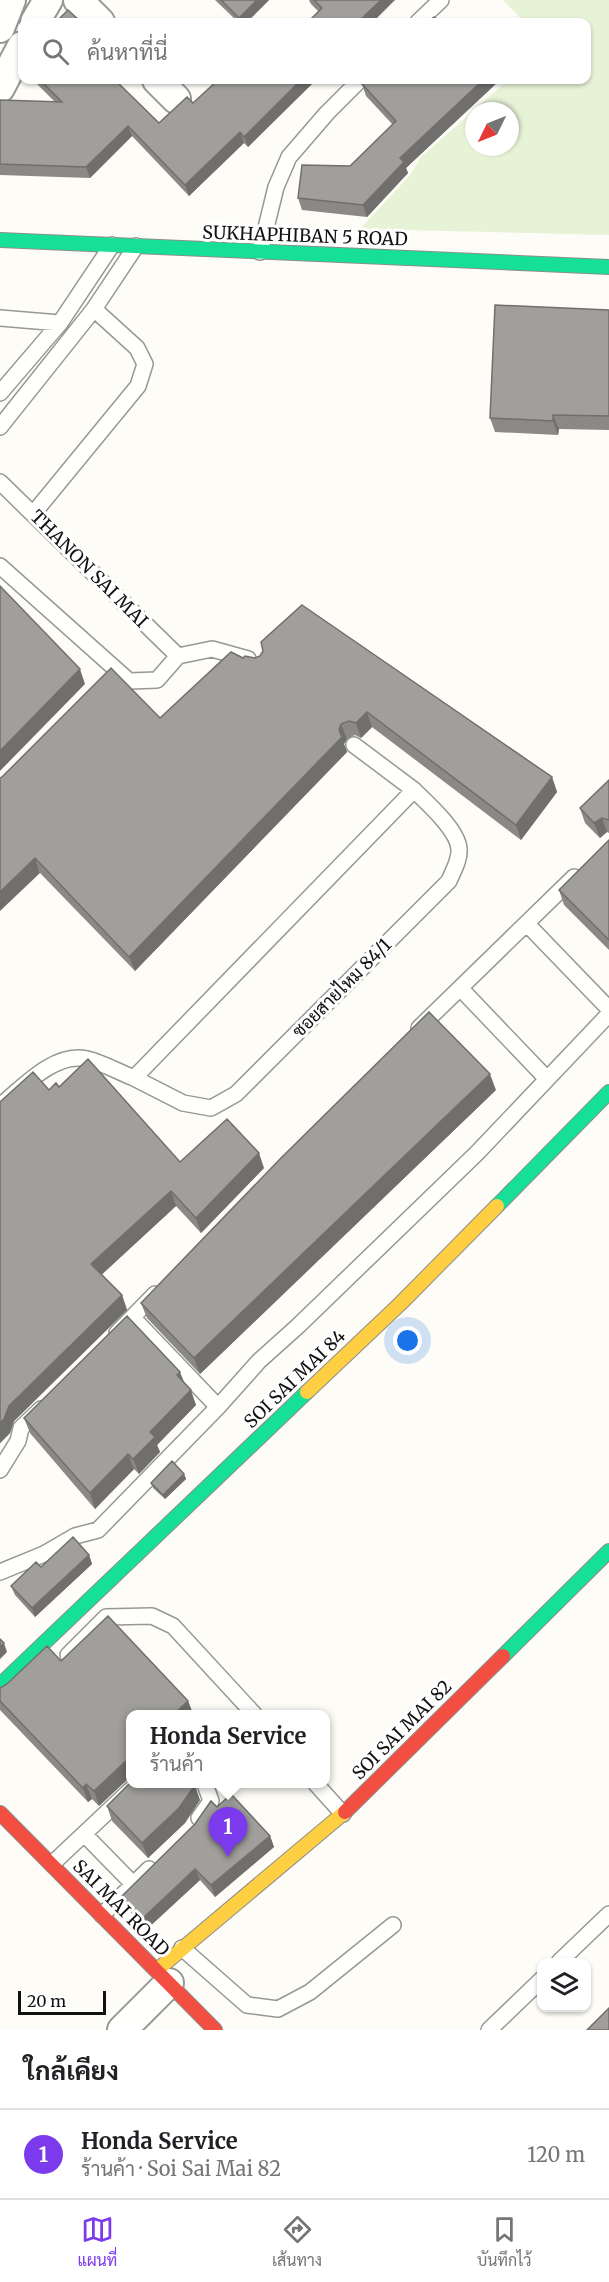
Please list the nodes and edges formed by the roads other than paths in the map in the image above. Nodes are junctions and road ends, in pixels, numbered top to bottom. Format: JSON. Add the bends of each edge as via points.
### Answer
{"nodes":[{"id":1,"x":11,"y":0,"type":"edge"},
{"id":2,"x":48,"y":0,"type":"edge"},
{"id":3,"x":78,"y":0,"type":"edge"},
{"id":4,"x":441,"y":0,"type":"edge"},
{"id":5,"x":38,"y":18,"type":"edge"},
{"id":6,"x":96,"y":18,"type":"edge"},
{"id":7,"x":422,"y":18,"type":"edge"},
{"id":8,"x":0,"y":28,"type":"edge"},
{"id":9,"x":18,"y":54,"type":"edge"},
{"id":10,"x":161,"y":84,"type":"edge"},
{"id":11,"x":356,"y":84,"type":"edge"},
{"id":12,"x":0,"y":88,"type":"edge"},
{"id":13,"x":176,"y":99,"type":"dead end"},
{"id":14,"x":0,"y":240,"type":"edge"},
{"id":15,"x":112,"y":245,"type":"junction"},
{"id":16,"x":136,"y":246,"type":"junction"},
{"id":17,"x":260,"y":252,"type":"junction"},
{"id":18,"x":609,"y":267,"type":"edge"},
{"id":19,"x":94,"y":309,"type":"junction"},
{"id":20,"x":0,"y":318,"type":"edge"},
{"id":21,"x":60,"y":323,"type":"junction"},
{"id":22,"x":0,"y":393,"type":"edge"},
{"id":23,"x":0,"y":427,"type":"edge"},
{"id":24,"x":0,"y":482,"type":"edge"},
{"id":25,"x":33,"y":514,"type":"junction"},
{"id":26,"x":0,"y":566,"type":"edge"},
{"id":27,"x":178,"y":656,"type":"junction"},
{"id":28,"x":259,"y":663,"type":"edge"},
{"id":29,"x":112,"y":666,"type":"junction"},
{"id":30,"x":100,"y":681,"type":"edge"},
{"id":31,"x":354,"y":745,"type":"edge"},
{"id":32,"x":414,"y":790,"type":"junction"},
{"id":33,"x":584,"y":867,"type":"edge"},
{"id":34,"x":527,"y":924,"type":"junction"},
{"id":35,"x":461,"y":989,"type":"junction"},
{"id":36,"x":609,"y":1009,"type":"edge"},
{"id":37,"x":609,"y":1014,"type":"edge"},
{"id":38,"x":411,"y":1037,"type":"edge"},
{"id":39,"x":134,"y":1078,"type":"junction"},
{"id":40,"x":547,"y":1078,"type":"junction"},
{"id":41,"x":609,"y":1092,"type":"edge"},
{"id":42,"x":0,"y":1106,"type":"edge"},
{"id":43,"x":164,"y":1286,"type":"edge"},
{"id":44,"x":133,"y":1318,"type":"junction"},
{"id":45,"x":109,"y":1341,"type":"edge"},
{"id":46,"x":53,"y":1397,"type":"edge"},
{"id":47,"x":218,"y":1407,"type":"junction"},
{"id":48,"x":0,"y":1470,"type":"edge"},
{"id":49,"x":609,"y":1551,"type":"edge"},
{"id":50,"x":0,"y":1572,"type":"edge"},
{"id":51,"x":68,"y":1655,"type":"edge"},
{"id":52,"x":0,"y":1685,"type":"edge"},
{"id":53,"x":250,"y":1710,"type":"edge"},
{"id":54,"x":133,"y":1788,"type":"edge"},
{"id":55,"x":206,"y":1788,"type":"edge"},
{"id":56,"x":320,"y":1788,"type":"edge"},
{"id":57,"x":0,"y":1813,"type":"edge"},
{"id":58,"x":343,"y":1814,"type":"junction"},
{"id":59,"x":192,"y":1829,"type":"edge"},
{"id":60,"x":84,"y":1834,"type":"junction"},
{"id":61,"x":159,"y":1860,"type":"edge"},
{"id":62,"x":52,"y":1864,"type":"junction"},
{"id":63,"x":133,"y":1884,"type":"junction"},
{"id":64,"x":609,"y":1914,"type":"edge"},
{"id":65,"x":102,"y":1915,"type":"junction"},
{"id":66,"x":393,"y":1925,"type":"dead end"},
{"id":67,"x":182,"y":1948,"type":"junction"},
{"id":68,"x":563,"y":1958,"type":"edge"},
{"id":69,"x":163,"y":1976,"type":"junction"},
{"id":70,"x":537,"y":1984,"type":"edge"},
{"id":71,"x":122,"y":2030,"type":"edge"},
{"id":72,"x":215,"y":2030,"type":"edge"},
{"id":73,"x":489,"y":2030,"type":"edge"}],
"edges":[{"from":1,"to":8,"type":"street"},
{"from":2,"to":5,"type":"street"},
{"from":3,"to":6,"type":"street"},
{"from":4,"to":7,"type":"lane"},
{"from":9,"to":12,"type":"street"},
{"from":10,"to":13,"type":"street"},
{"from":11,"to":17,"type":"lane","via":[[289,157],[276,187]]},
{"from":14,"to":15,"type":"street","name":"SUKHAPHIBAN 5 ROAD"},
{"from":15,"to":16,"type":"street","name":"SUKHAPHIBAN 5 ROAD"},
{"from":15,"to":21,"type":"lane"},
{"from":16,"to":17,"type":"street","name":"SUKHAPHIBAN 5 ROAD"},
{"from":16,"to":19,"type":"lane"},
{"from":17,"to":18,"type":"street","name":"SUKHAPHIBAN 5 ROAD"},
{"from":19,"to":23,"type":"lane"},
{"from":19,"to":25,"type":"lane","via":[[137,348],[145,364],[138,386]]},
{"from":20,"to":21,"type":"lane"},
{"from":21,"to":22,"type":"lane"},
{"from":24,"to":25,"type":"lane","name":"THANON SAI MAI"},
{"from":25,"to":27,"type":"lane","name":"THANON SAI MAI"},
{"from":26,"to":29,"type":"lane"},
{"from":27,"to":28,"type":"lane","via":[[212,649]]},
{"from":27,"to":29,"type":"lane","via":[[157,680],[129,681]]},
{"from":29,"to":30,"type":"lane"},
{"from":31,"to":32,"type":"lane","name":"ซอยสายไหม 84/1"},
{"from":32,"to":39,"type":"lane"},
{"from":32,"to":39,"type":"lane","name":"ซอยสายไหม 84/1","via":[[451,830],[460,848],[449,881],[236,1094],[211,1108],[183,1103]]},
{"from":33,"to":34,"type":"lane"},
{"from":34,"to":35,"type":"lane"},
{"from":34,"to":36,"type":"lane"},
{"from":35,"to":38,"type":"lane"},
{"from":35,"to":40,"type":"lane"},
{"from":37,"to":40,"type":"lane"},
{"from":39,"to":42,"type":"lane","name":"ซอยสายไหม 84/1","via":[[85,1059],[74,1059],[48,1066]]},
{"from":40,"to":47,"type":"lane","via":[[477,1153],[259,1361]]},
{"from":41,"to":52,"type":"street","name":"SOI SAI MAI 84","via":[[400,1304]]},
{"from":43,"to":44,"type":"lane"},
{"from":44,"to":45,"type":"lane"},
{"from":44,"to":47,"type":"lane"},
{"from":46,"to":48,"type":"lane","via":[[21,1428],[18,1441]]},
{"from":47,"to":50,"type":"lane","via":[[98,1530],[75,1536]]},
{"from":49,"to":58,"type":"street","name":"SOI SAI MAI 82"},
{"from":51,"to":53,"type":"lane","via":[[106,1617],[152,1616],[173,1626]]},
{"from":54,"to":60,"type":"lane"},
{"from":55,"to":59,"type":"lane","via":[[211,1801]]},
{"from":56,"to":58,"type":"lane"},
{"from":57,"to":62,"type":"street","name":"SAI MAI ROAD"},
{"from":58,"to":67,"type":"street","name":"SOI SAI MAI 82"},
{"from":60,"to":62,"type":"lane"},
{"from":60,"to":63,"type":"lane"},
{"from":61,"to":63,"type":"lane"},
{"from":62,"to":65,"type":"street","name":"SAI MAI ROAD"},
{"from":63,"to":65,"type":"lane"},
{"from":64,"to":68,"type":"lane"},
{"from":65,"to":69,"type":"street","name":"SAI MAI ROAD"},
{"from":66,"to":67,"type":"lane","via":[[310,1992],[278,2008],[247,2005]]},
{"from":67,"to":69,"type":"street","name":"SOI SAI MAI 82"},
{"from":69,"to":71,"type":"street"},
{"from":69,"to":72,"type":"street","name":"SAI MAI ROAD"},
{"from":70,"to":73,"type":"lane"}]}
